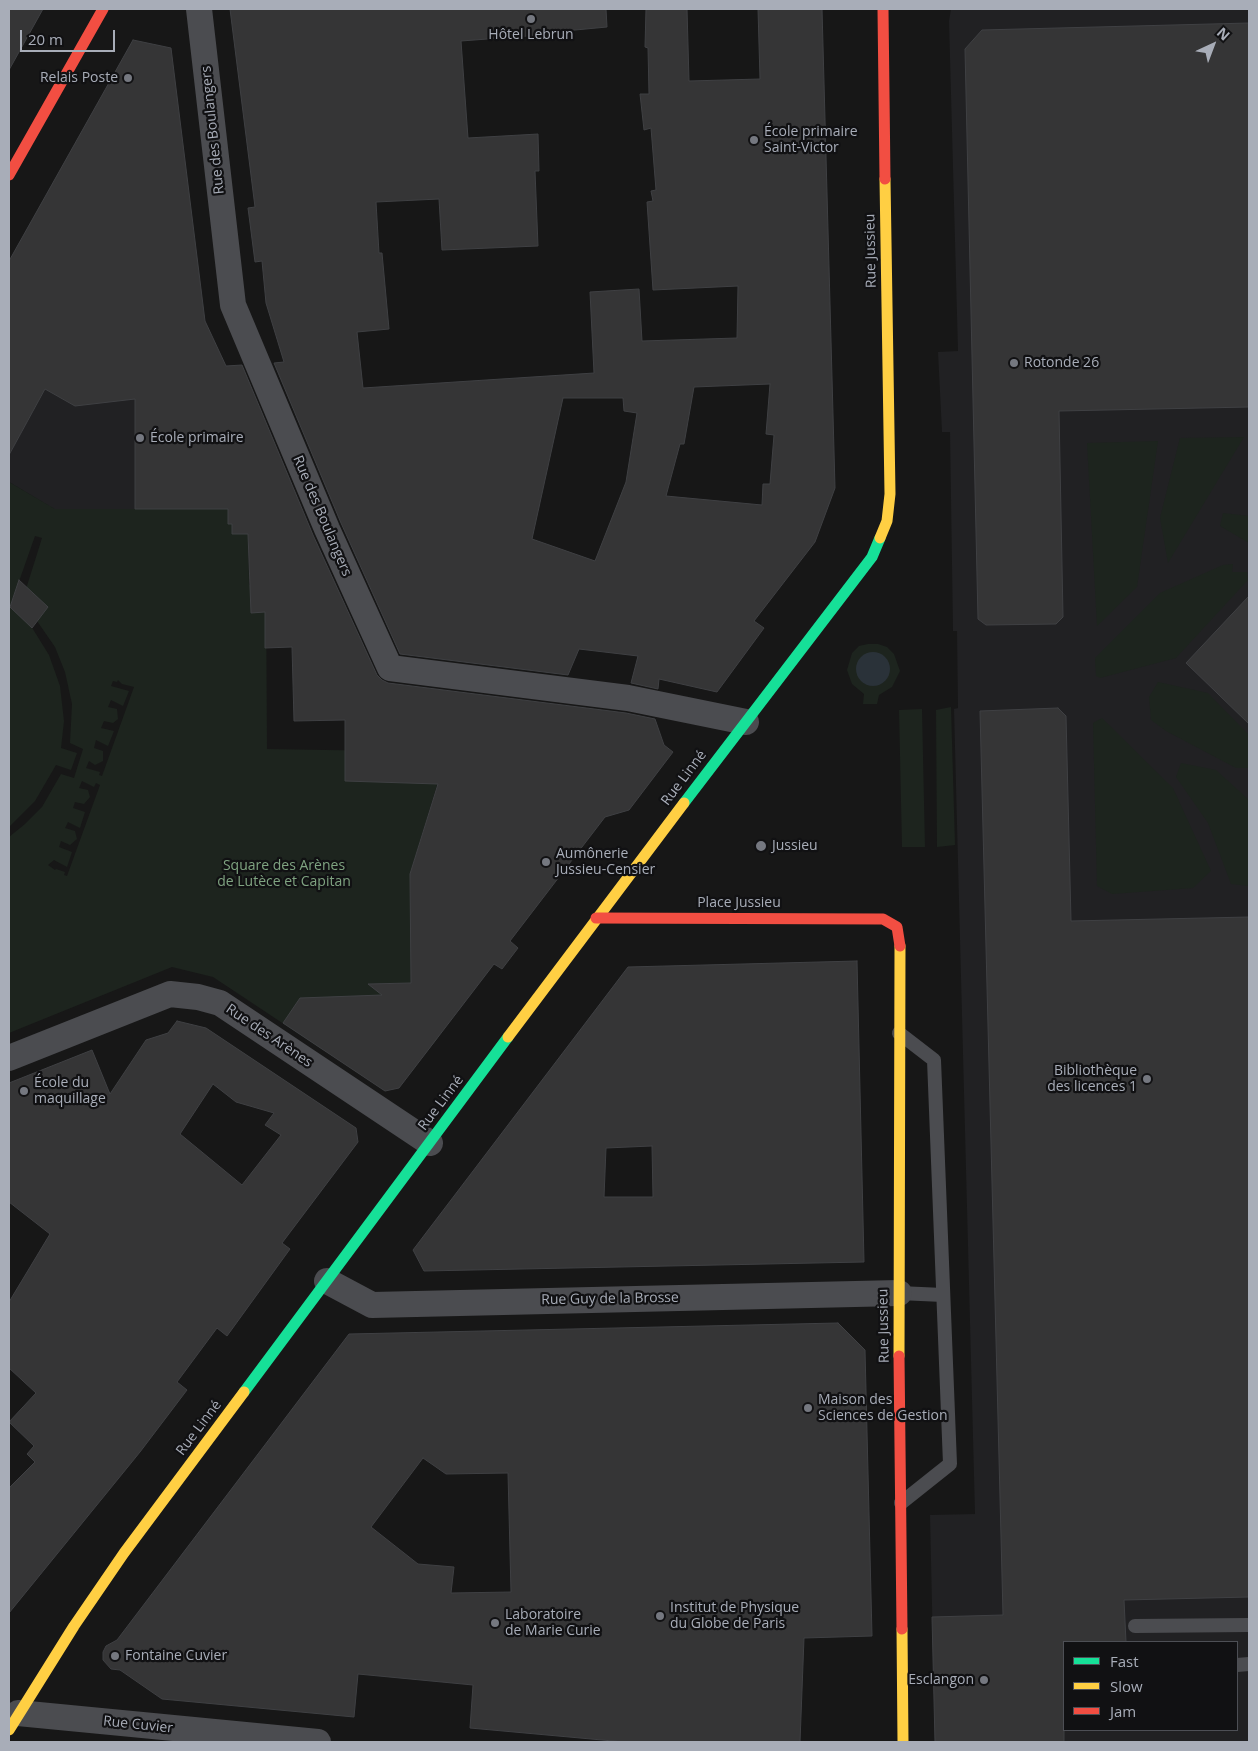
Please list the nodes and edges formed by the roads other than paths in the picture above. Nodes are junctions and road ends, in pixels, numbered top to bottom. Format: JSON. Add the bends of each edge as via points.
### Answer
{"nodes":[{"id":1,"x":103,"y":9,"type":"edge"},
{"id":2,"x":198,"y":9,"type":"edge"},
{"id":3,"x":883,"y":9,"type":"edge"},
{"id":4,"x":9,"y":175,"type":"edge"},
{"id":5,"x":890,"y":494,"type":"joint"},
{"id":6,"x":746,"y":722,"type":"junction"},
{"id":7,"x":596,"y":918,"type":"junction"},
{"id":8,"x":883,"y":919,"type":"joint"},
{"id":9,"x":898,"y":1032,"type":"junction"},
{"id":10,"x":9,"y":1058,"type":"edge"},
{"id":11,"x":430,"y":1143,"type":"junction"},
{"id":12,"x":327,"y":1281,"type":"junction"},
{"id":13,"x":899,"y":1293,"type":"junction"},
{"id":14,"x":942,"y":1295,"type":"junction"},
{"id":15,"x":901,"y":1503,"type":"junction"},
{"id":16,"x":1249,"y":1625,"type":"edge"},
{"id":17,"x":1136,"y":1626,"type":"dead end"},
{"id":18,"x":14,"y":1721,"type":"edge"},
{"id":19,"x":318,"y":1742,"type":"edge"},
{"id":20,"x":903,"y":1742,"type":"edge"}],
"edges":[{"from":1,"to":4,"type":"street"},
{"from":2,"to":6,"type":"street","name":"Rue des Boulangers","via":[[234,305],[327,529],[390,668],[628,698]]},
{"from":3,"to":5,"type":"street","name":"Rue Jussieu"},
{"from":5,"to":6,"type":"street","name":"Rue Linné","via":[[887,521],[872,557]]},
{"from":6,"to":7,"type":"street","name":"Rue Linné"},
{"from":7,"to":8,"type":"street","name":"Place Jussieu"},
{"from":7,"to":11,"type":"street","name":"Rue Linné"},
{"from":8,"to":9,"type":"street","name":"Rue Jussieu","via":[[897,927],[900,936]]},
{"from":9,"to":13,"type":"street","name":"Rue Jussieu"},
{"from":9,"to":14,"type":"lane","via":[[934,1060]]},
{"from":10,"to":11,"type":"street","name":"Rue des Arènes","via":[[170,994],[198,997],[220,1003]]},
{"from":11,"to":12,"type":"street","name":"Rue Linné"},
{"from":12,"to":13,"type":"street","name":"Rue Guy de la Brosse","via":[[372,1305]]},
{"from":12,"to":18,"type":"street","name":"Rue Linné","via":[[124,1553]]},
{"from":13,"to":14,"type":"lane"},
{"from":13,"to":15,"type":"street","name":"Rue Jussieu"},
{"from":14,"to":15,"type":"lane","via":[[950,1464]]},
{"from":15,"to":20,"type":"street","name":"Rue Jussieu"},
{"from":16,"to":17,"type":"lane"},
{"from":18,"to":19,"type":"street","name":"Rue Cuvier"}]}
